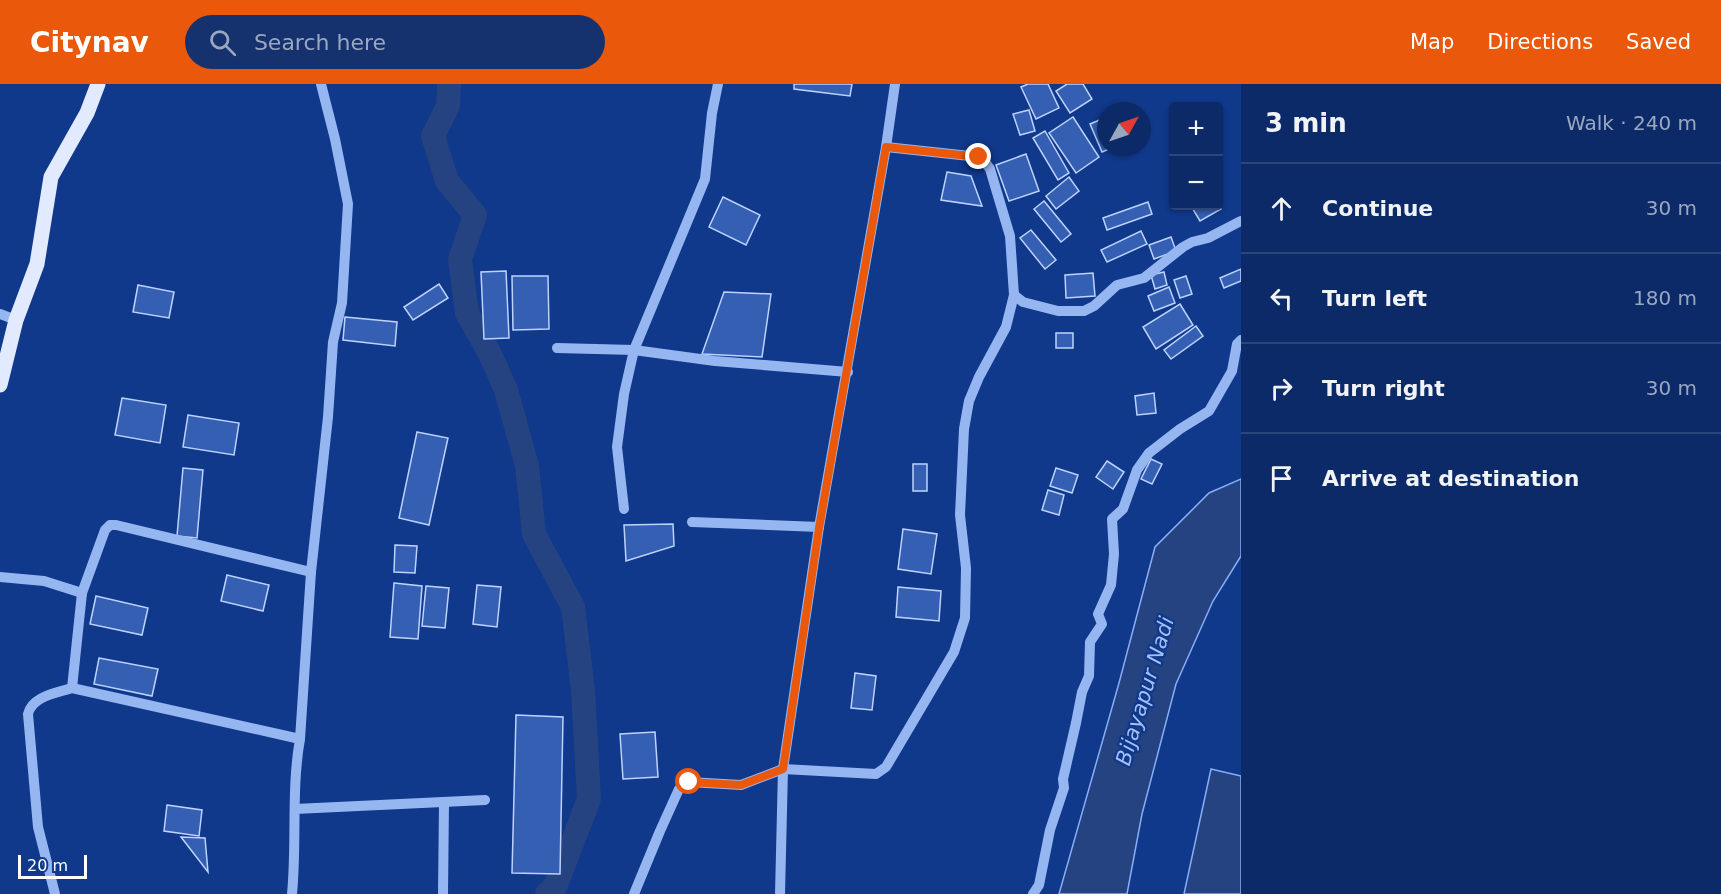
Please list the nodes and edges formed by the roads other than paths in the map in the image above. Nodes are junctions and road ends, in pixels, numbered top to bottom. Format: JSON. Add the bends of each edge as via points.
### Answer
{"nodes":[{"id":1,"x":98,"y":84,"type":"edge"},
{"id":2,"x":321,"y":84,"type":"edge"},
{"id":3,"x":718,"y":84,"type":"edge"},
{"id":4,"x":895,"y":84,"type":"edge"},
{"id":5,"x":886,"y":147,"type":"junction"},
{"id":6,"x":1241,"y":221,"type":"edge"},
{"id":7,"x":1014,"y":295,"type":"junction"},
{"id":8,"x":0,"y":314,"type":"edge"},
{"id":9,"x":16,"y":320,"type":"junction"},
{"id":10,"x":1241,"y":340,"type":"edge"},
{"id":11,"x":557,"y":348,"type":"dead end"},
{"id":12,"x":634,"y":350,"type":"junction"},
{"id":13,"x":848,"y":372,"type":"junction"},
{"id":14,"x":0,"y":385,"type":"edge"},
{"id":15,"x":624,"y":509,"type":"dead end"},
{"id":16,"x":692,"y":522,"type":"dead end"},
{"id":17,"x":819,"y":528,"type":"junction"},
{"id":18,"x":311,"y":572,"type":"junction"},
{"id":19,"x":0,"y":577,"type":"edge"},
{"id":20,"x":82,"y":593,"type":"junction"},
{"id":21,"x":72,"y":688,"type":"junction"},
{"id":22,"x":300,"y":739,"type":"junction"},
{"id":23,"x":783,"y":769,"type":"junction"},
{"id":24,"x":485,"y":800,"type":"dead end"},
{"id":25,"x":444,"y":802,"type":"junction"},
{"id":26,"x":295,"y":809,"type":"junction"},
{"id":27,"x":55,"y":894,"type":"edge"},
{"id":28,"x":292,"y":894,"type":"edge"},
{"id":29,"x":443,"y":894,"type":"edge"},
{"id":30,"x":634,"y":894,"type":"edge"},
{"id":31,"x":780,"y":894,"type":"edge"},
{"id":32,"x":1033,"y":894,"type":"edge"}],
"edges":[{"from":1,"to":9,"type":"main road","via":[[87,113],[51,177],[37,264]]},
{"from":2,"to":18,"type":"street","via":[[348,204],[342,303],[333,342]]},
{"from":3,"to":12,"type":"street","via":[[705,179]]},
{"from":4,"to":5,"type":"street"},
{"from":5,"to":7,"type":"street","via":[[979,157],[985,162],[1010,236]]},
{"from":5,"to":13,"type":"street"},
{"from":6,"to":7,"type":"street","via":[[1183,247],[1144,278],[1117,285],[1084,310],[1058,311],[1023,302]]},
{"from":7,"to":23,"type":"street","via":[[1006,327],[969,401],[965,420],[960,515],[966,568],[965,618],[954,652],[886,767],[876,774]]},
{"from":8,"to":9,"type":"street"},
{"from":9,"to":14,"type":"main road"},
{"from":10,"to":32,"type":"street","via":[[1233,371],[1209,411],[1149,453],[1137,470],[1123,508],[1112,519],[1111,585],[1098,614],[1102,624],[1090,642],[1089,676],[1063,779],[1065,788],[1050,830],[1040,885]]},
{"from":11,"to":12,"type":"street"},
{"from":12,"to":13,"type":"street"},
{"from":12,"to":15,"type":"street","via":[[617,447]]},
{"from":13,"to":17,"type":"street"},
{"from":16,"to":17,"type":"street"},
{"from":17,"to":23,"type":"street"},
{"from":18,"to":20,"type":"street","via":[[110,525]]},
{"from":18,"to":22,"type":"street"},
{"from":19,"to":20,"type":"street","via":[[44,581]]},
{"from":20,"to":21,"type":"street"},
{"from":21,"to":22,"type":"street"},
{"from":21,"to":27,"type":"street","via":[[34,701],[28,714],[39,827]]},
{"from":22,"to":26,"type":"street"},
{"from":23,"to":30,"type":"street","via":[[741,785],[689,782],[678,789]]},
{"from":23,"to":31,"type":"street"},
{"from":24,"to":25,"type":"street"},
{"from":25,"to":26,"type":"street"},
{"from":25,"to":29,"type":"street"},
{"from":26,"to":28,"type":"street"}]}
